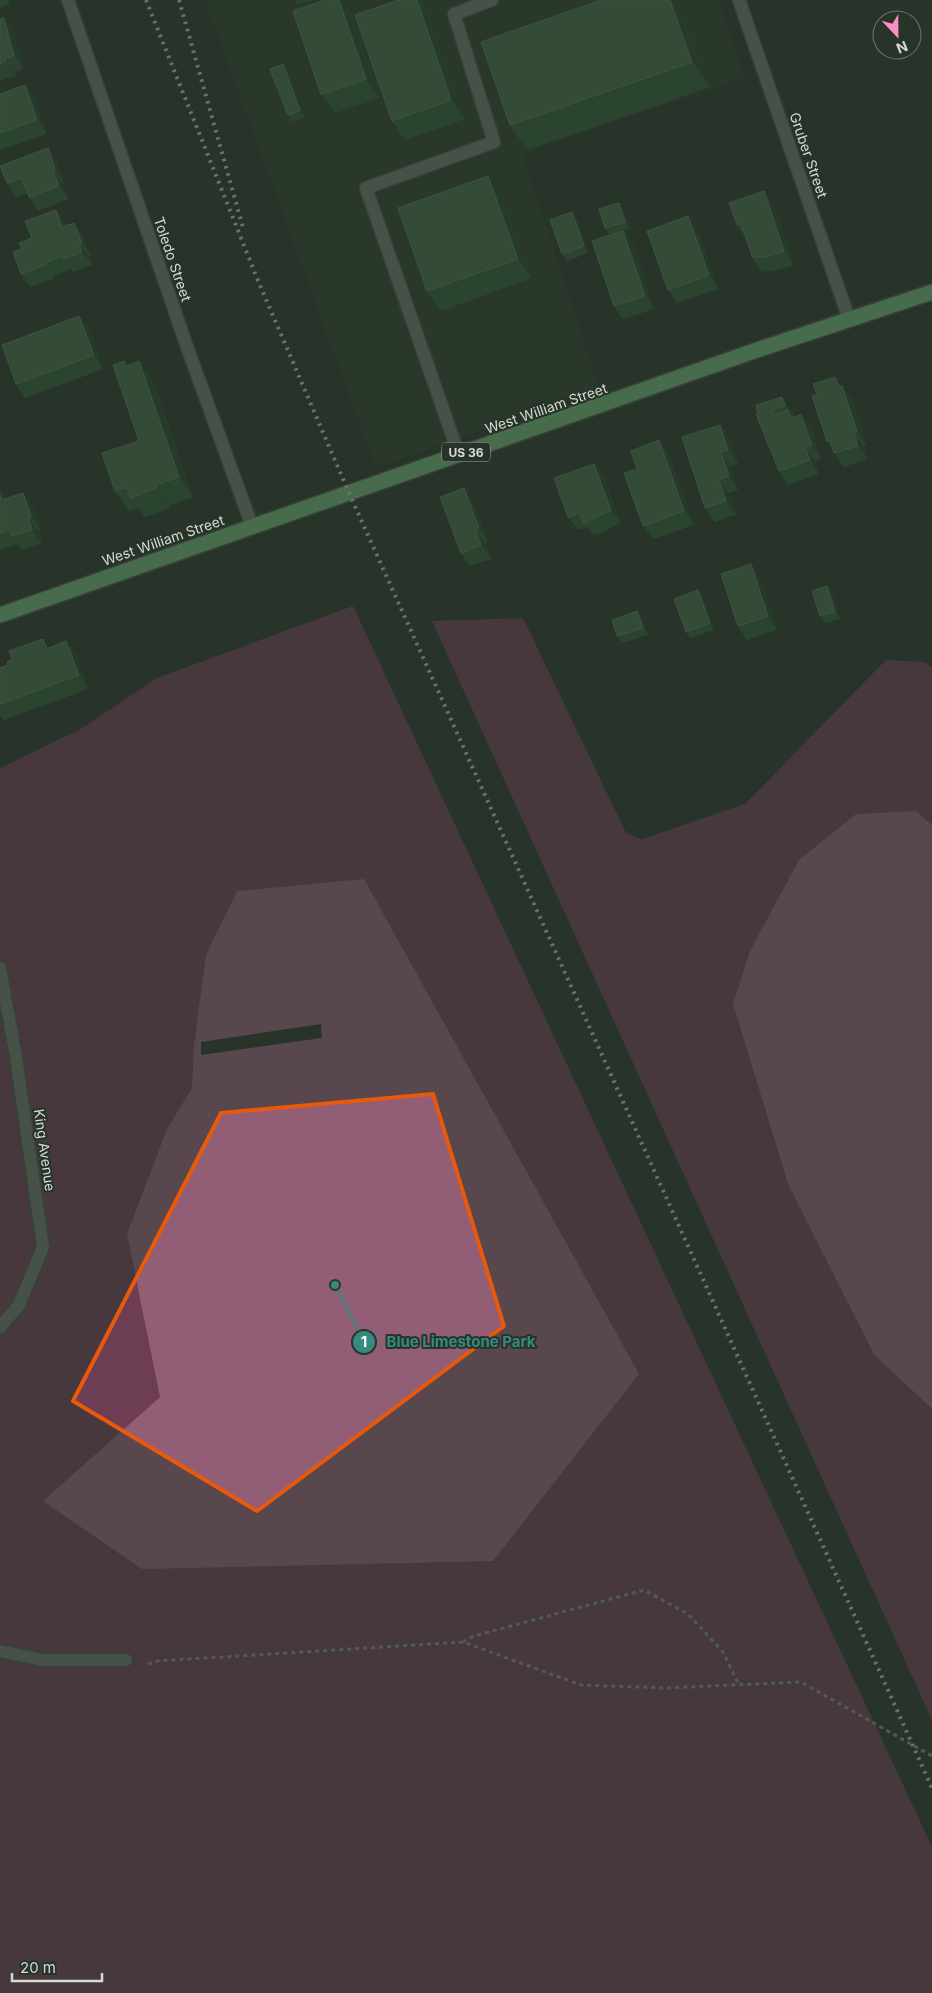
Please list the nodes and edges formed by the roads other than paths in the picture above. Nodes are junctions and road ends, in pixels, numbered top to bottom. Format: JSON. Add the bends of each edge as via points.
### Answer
{"nodes":[{"id":1,"x":68,"y":0,"type":"edge"},
{"id":2,"x":492,"y":0,"type":"edge"},
{"id":3,"x":739,"y":0,"type":"edge"},
{"id":4,"x":932,"y":292,"type":"edge"},
{"id":5,"x":849,"y":319,"type":"junction"},
{"id":6,"x":459,"y":455,"type":"junction"},
{"id":7,"x":252,"y":526,"type":"junction"},
{"id":8,"x":1,"y":610,"type":"edge"},
{"id":9,"x":0,"y":968,"type":"edge"},
{"id":10,"x":0,"y":1327,"type":"edge"},
{"id":11,"x":0,"y":1650,"type":"edge"},
{"id":12,"x":126,"y":1660,"type":"road end"}],
"edges":[{"from":1,"to":7,"type":"street","name":"Toledo Street"},
{"from":2,"to":6,"type":"street","via":[[454,14],[494,142],[366,188]]},
{"from":3,"to":5,"type":"street","name":"Gruber Street"},
{"from":4,"to":5,"type":"highway","name":"West William Street","number":"US 36"},
{"from":5,"to":6,"type":"highway","name":"West William Street","number":"US 36"},
{"from":6,"to":7,"type":"highway","name":"West William Street","number":"US 36"},
{"from":7,"to":8,"type":"highway","name":"West William Street","number":"US 36"},
{"from":9,"to":10,"type":"street","name":"King Avenue","via":[[43,1247],[19,1305]]},
{"from":11,"to":12,"type":"street","via":[[43,1660]]}]}
